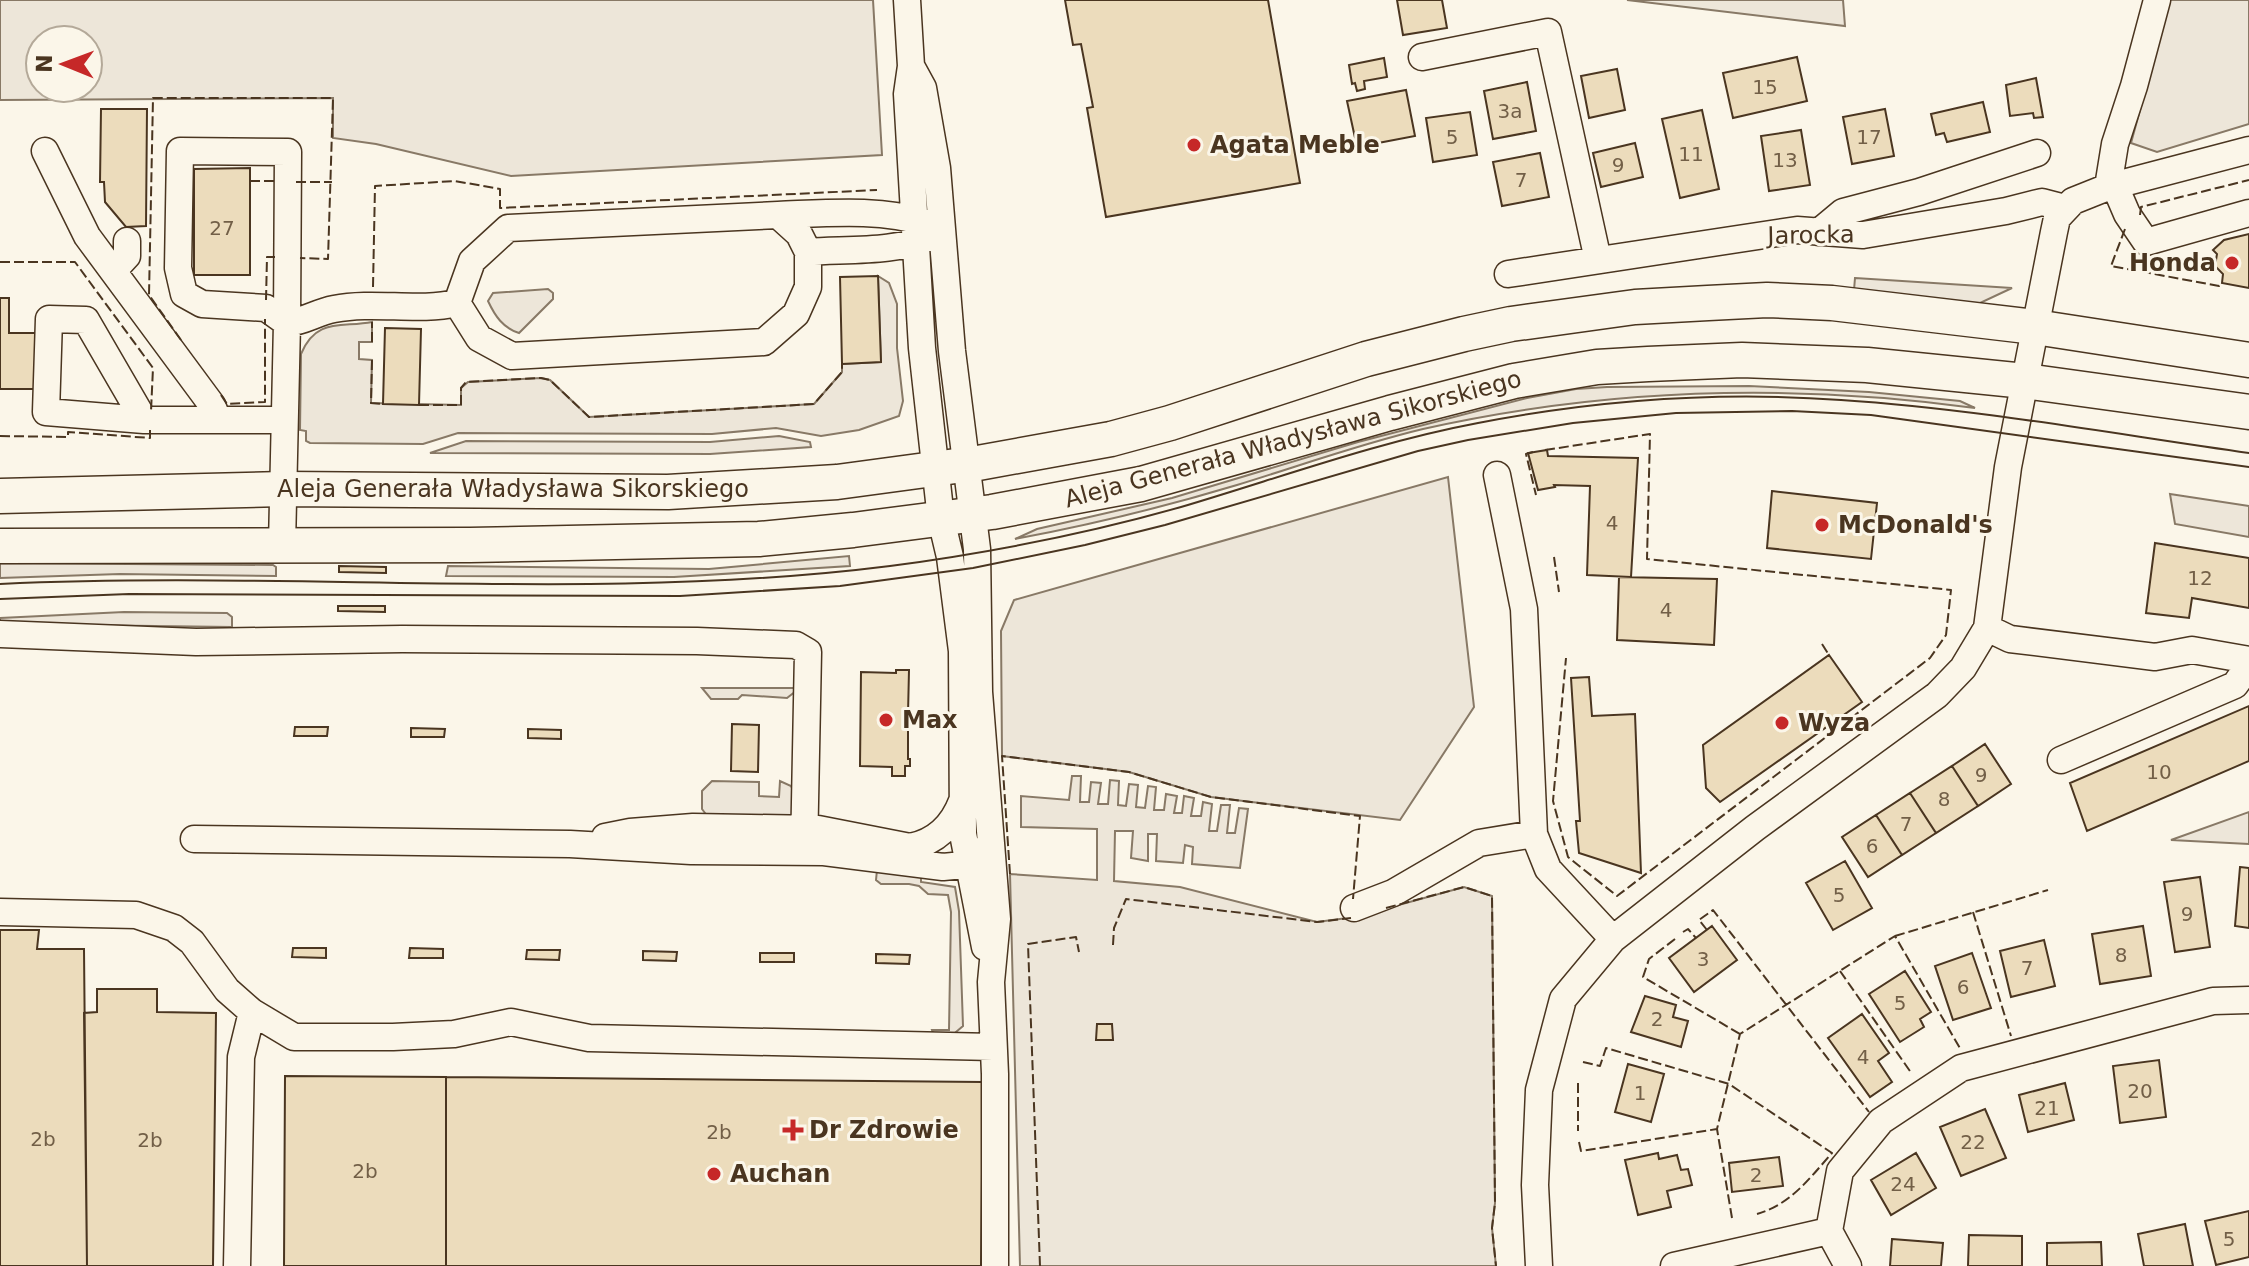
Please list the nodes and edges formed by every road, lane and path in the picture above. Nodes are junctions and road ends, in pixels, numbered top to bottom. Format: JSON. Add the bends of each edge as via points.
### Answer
{"nodes":[{"id":1,"x":907,"y":0,"type":"edge"},
{"id":2,"x":2157,"y":0,"type":"edge"},
{"id":3,"x":1422,"y":57,"type":"dead end"},
{"id":4,"x":911,"y":66,"type":"junction"},
{"id":5,"x":2249,"y":150,"type":"edge"},
{"id":6,"x":45,"y":151,"type":"dead end"},
{"id":7,"x":2037,"y":153,"type":"dead end"},
{"id":8,"x":2112,"y":186,"type":"junction"},
{"id":9,"x":2065,"y":208,"type":"junction"},
{"id":10,"x":2249,"y":213,"type":"edge"},
{"id":11,"x":778,"y":215,"type":"junction"},
{"id":12,"x":943,"y":229,"type":"junction"},
{"id":13,"x":915,"y":231,"type":"junction"},
{"id":14,"x":1819,"y":232,"type":"junction"},
{"id":15,"x":127,"y":241,"type":"dead end"},
{"id":16,"x":808,"y":252,"type":"junction"},
{"id":17,"x":1598,"y":260,"type":"junction"},
{"id":18,"x":114,"y":270,"type":"junction"},
{"id":19,"x":1508,"y":274,"type":"dead end"},
{"id":20,"x":457,"y":303,"type":"junction"},
{"id":21,"x":287,"y":323,"type":"junction"},
{"id":22,"x":2035,"y":327,"type":"junction"},
{"id":23,"x":2249,"y":360,"type":"edge"},
{"id":24,"x":2025,"y":381,"type":"junction"},
{"id":25,"x":2249,"y":412,"type":"edge"},
{"id":26,"x":144,"y":420,"type":"junction"},
{"id":27,"x":218,"y":420,"type":"junction"},
{"id":28,"x":283,"y":420,"type":"junction"},
{"id":29,"x":951,"y":467,"type":"junction"},
{"id":30,"x":1497,"y":475,"type":"dead end"},
{"id":31,"x":283,"y":489,"type":"junction"},
{"id":32,"x":0,"y":496,"type":"edge"},
{"id":33,"x":957,"y":517,"type":"junction"},
{"id":34,"x":282,"y":545,"type":"junction"},
{"id":35,"x":0,"y":546,"type":"edge"},
{"id":36,"x":1987,"y":628,"type":"junction"},
{"id":37,"x":0,"y":634,"type":"edge"},
{"id":38,"x":2249,"y":663,"type":"edge"},
{"id":39,"x":2061,"y":760,"type":"dead end"},
{"id":40,"x":963,"y":796,"type":"junction"},
{"id":41,"x":990,"y":826,"type":"junction"},
{"id":42,"x":1534,"y":834,"type":"junction"},
{"id":43,"x":194,"y":839,"type":"dead end"},
{"id":44,"x":805,"y":840,"type":"junction"},
{"id":45,"x":969,"y":861,"type":"junction"},
{"id":46,"x":1354,"y":908,"type":"dead end"},
{"id":47,"x":0,"y":912,"type":"edge"},
{"id":48,"x":1613,"y":939,"type":"junction"},
{"id":49,"x":991,"y":982,"type":"junction"},
{"id":50,"x":2249,"y":1000,"type":"edge"},
{"id":51,"x":252,"y":1012,"type":"junction"},
{"id":52,"x":993,"y":1047,"type":"junction"},
{"id":53,"x":1829,"y":1231,"type":"junction"},
{"id":54,"x":237,"y":1266,"type":"edge"},
{"id":55,"x":995,"y":1266,"type":"edge"},
{"id":56,"x":1539,"y":1266,"type":"edge"},
{"id":57,"x":1674,"y":1266,"type":"edge"},
{"id":58,"x":1848,"y":1266,"type":"edge"}],
"edges":[{"from":1,"to":4,"type":"street"},
{"from":2,"to":8,"type":"street","via":[[2115,144]]},
{"from":3,"to":17,"type":"street","via":[[1548,32]]},
{"from":4,"to":12,"type":"street","via":[[923,88]]},
{"from":4,"to":13,"type":"street","via":[[907,94]]},
{"from":5,"to":8,"type":"street","name":"Jarocka"},
{"from":6,"to":18,"type":"street","via":[[87,236]]},
{"from":7,"to":14,"type":"street","via":[[1843,212]]},
{"from":8,"to":9,"type":"street","name":"Jarocka"},
{"from":8,"to":10,"type":"street","via":[[2146,242]]},
{"from":9,"to":14,"type":"street","name":"Jarocka","via":[[2042,202],[1863,235]]},
{"from":9,"to":22,"type":"street","via":[[2057,218]]},
{"from":11,"to":13,"type":"street","via":[[863,212]]},
{"from":11,"to":16,"type":"street","via":[[799,234]]},
{"from":11,"to":20,"type":"street","via":[[508,228],[472,261]]},
{"from":12,"to":13,"type":"street"},
{"from":12,"to":29,"type":"street","via":[[952,351]]},
{"from":13,"to":16,"type":"street"},
{"from":13,"to":29,"type":"street","via":[[919,315]]},
{"from":14,"to":17,"type":"street","name":"Jarocka","via":[[1797,230]]},
{"from":15,"to":18,"type":"street","via":[[127,256]]},
{"from":16,"to":20,"type":"street","via":[[808,287],[796,314],[764,342],[512,356],[479,338]]},
{"from":17,"to":19,"type":"street","name":"Jarocka"},
{"from":18,"to":27,"type":"street"},
{"from":20,"to":21,"type":"street","via":[[332,309]]},
{"from":21,"to":21,"type":"street","via":[[288,152],[180,151],[178,268],[184,294],[202,304],[266,308]]},
{"from":21,"to":28,"type":"street"},
{"from":22,"to":23,"type":"main road","name":"Aleja Generała Władysława Sikorskiego"},
{"from":22,"to":24,"type":"street"},
{"from":22,"to":29,"type":"main road","name":"Aleja Generała Władysława Sikorskiego","via":[[1832,303],[1767,300],[1635,307],[1511,324],[1409,348],[1111,439]]},
{"from":24,"to":25,"type":"main road","name":"Aleja Generała Władysława Sikorskiego"},
{"from":24,"to":33,"type":"main road","name":"Aleja Generała Władysława Sikorskiego","via":[[1790,361],[1597,367],[1446,398],[1141,484]]},
{"from":24,"to":36,"type":"street"},
{"from":26,"to":26,"type":"street","via":[[86,320],[49,319],[46,412]]},
{"from":26,"to":27,"type":"street"},
{"from":27,"to":28,"type":"street"},
{"from":28,"to":31,"type":"street"},
{"from":29,"to":31,"type":"main road","name":"Aleja Generała Władysława Sikorskiego","via":[[837,482],[668,492]]},
{"from":29,"to":33,"type":"street"},
{"from":30,"to":42,"type":"street","via":[[1524,609]]},
{"from":31,"to":32,"type":"main road","name":"Aleja Generała Władysława Sikorskiego"},
{"from":31,"to":34,"type":"street"},
{"from":33,"to":34,"type":"main road","name":"Aleja Generała Władysława Sikorskiego","via":[[759,539]]},
{"from":33,"to":40,"type":"street","via":[[950,557],[962,651]]},
{"from":33,"to":41,"type":"street","via":[[979,584],[979,692]]},
{"from":34,"to":35,"type":"main road","name":"Aleja Generała Władysława Sikorskiego"},
{"from":36,"to":38,"type":"street","via":[[2010,639],[2155,657],[2192,650]]},
{"from":36,"to":48,"type":"street","via":[[1963,668],[1937,695]]},
{"from":37,"to":44,"type":"street","via":[[196,642],[796,645],[808,652]]},
{"from":38,"to":39,"type":"street","via":[[2235,685]]},
{"from":40,"to":44,"type":"street","via":[[951,824],[918,845],[818,829]]},
{"from":40,"to":45,"type":"street"},
{"from":41,"to":45,"type":"street","via":[[984,845]]},
{"from":41,"to":49,"type":"street","via":[[997,919]]},
{"from":42,"to":46,"type":"street","via":[[1479,843],[1393,893]]},
{"from":42,"to":48,"type":"street","via":[[1548,869]]},
{"from":43,"to":44,"type":"street","via":[[570,844],[693,827]]},
{"from":44,"to":45,"type":"street","via":[[831,852],[932,867]]},
{"from":45,"to":49,"type":"street"},
{"from":47,"to":51,"type":"street","via":[[136,915],[174,928]]},
{"from":48,"to":56,"type":"street","via":[[1563,999],[1539,1090]]},
{"from":49,"to":52,"type":"street"},
{"from":50,"to":53,"type":"street","via":[[2213,1001],[1961,1068],[1881,1121],[1840,1171]]},
{"from":51,"to":52,"type":"street","via":[[294,1037],[454,1034],[511,1022],[589,1038]]},
{"from":51,"to":54,"type":"street","via":[[241,1057]]},
{"from":52,"to":55,"type":"street"},
{"from":53,"to":57,"type":"street"},
{"from":53,"to":58,"type":"street"}]}
